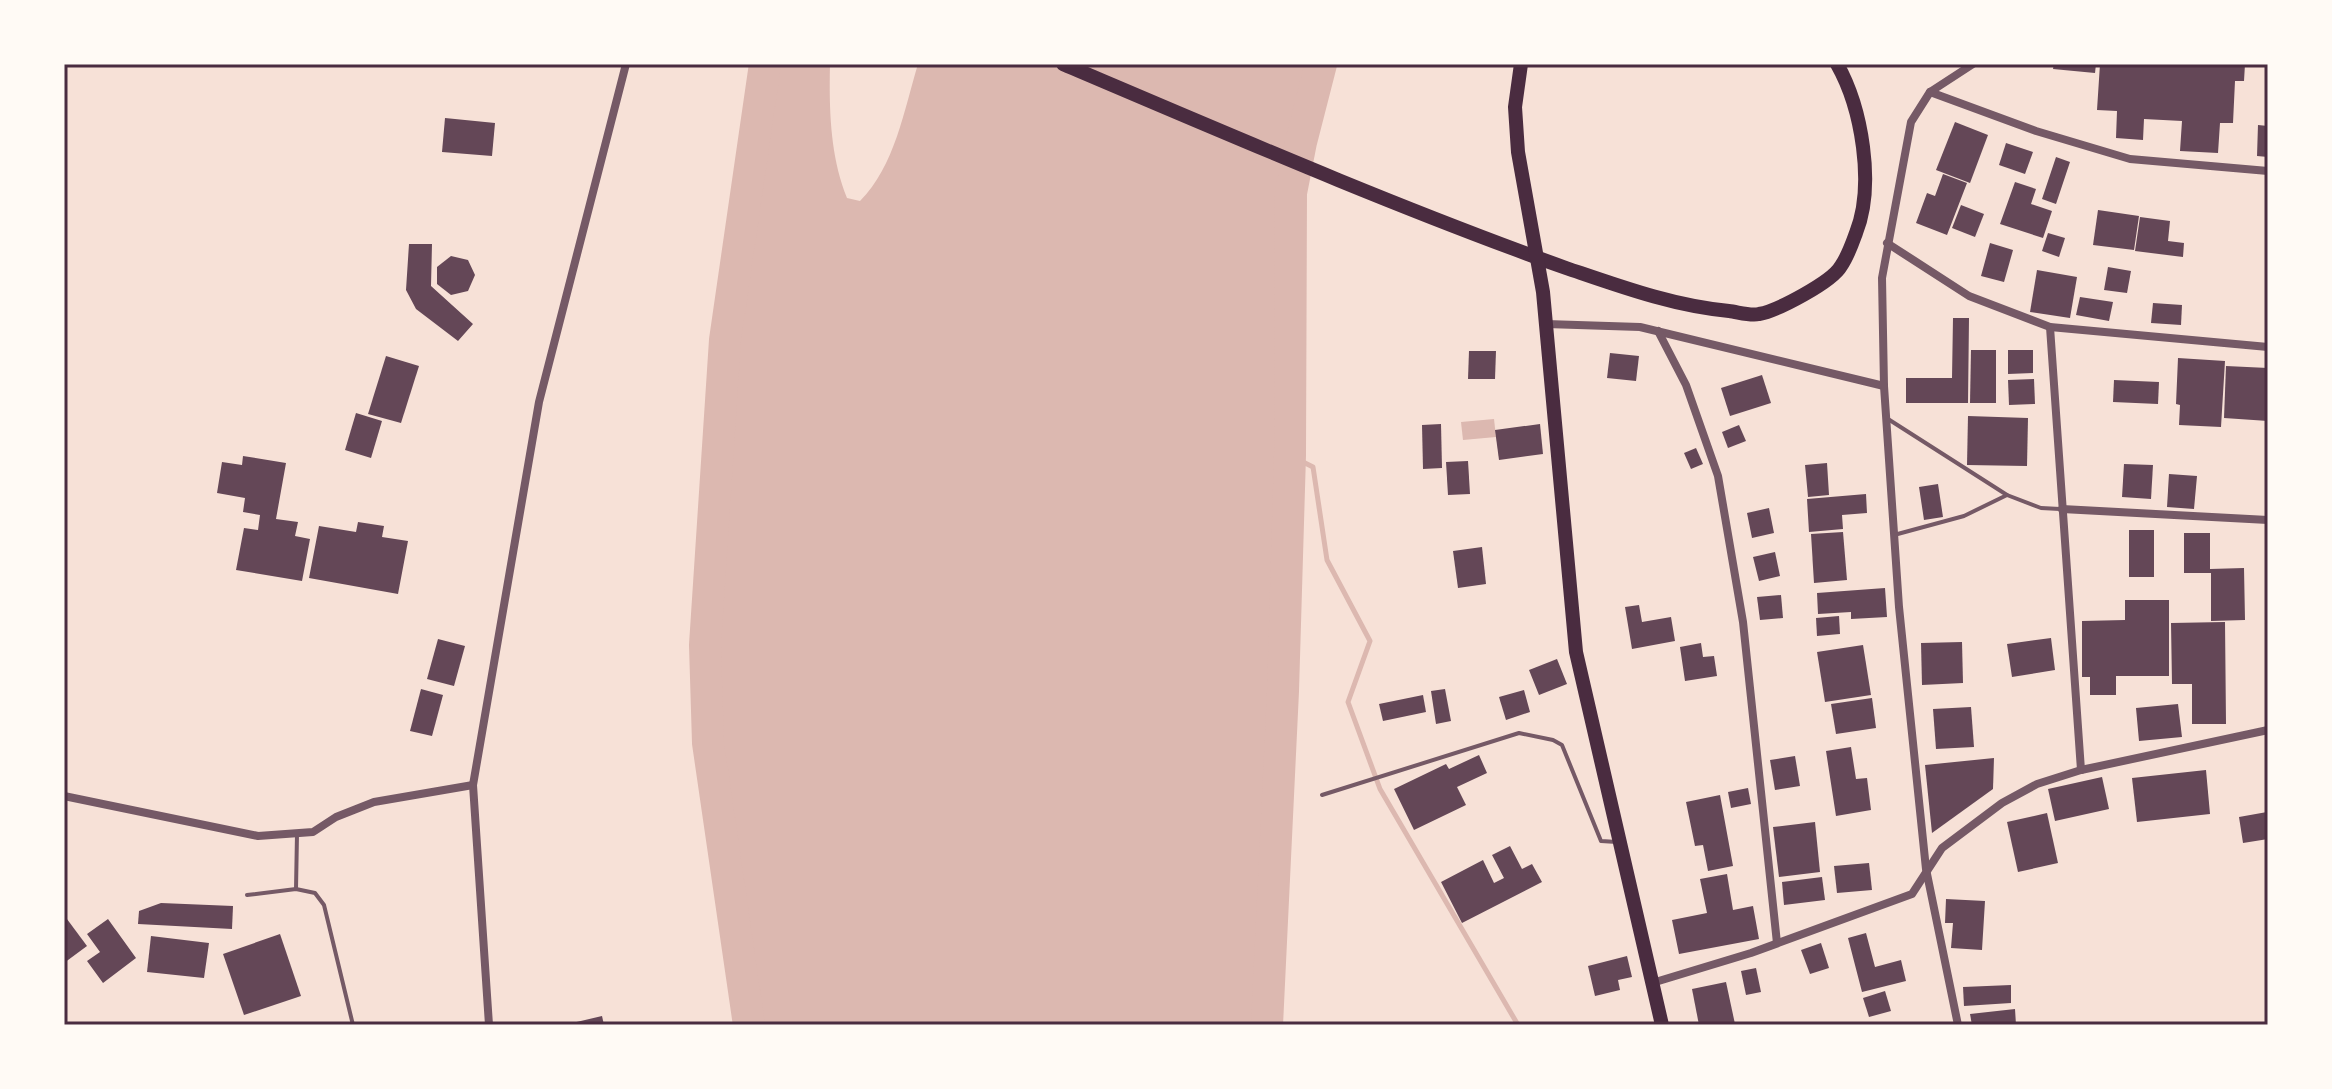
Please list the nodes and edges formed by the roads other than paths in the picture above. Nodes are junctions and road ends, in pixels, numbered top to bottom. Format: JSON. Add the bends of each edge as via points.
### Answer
{"nodes":[{"id":1,"x":626,"y":64,"type":"edge"},
{"id":2,"x":1063,"y":64,"type":"edge"},
{"id":3,"x":1521,"y":64,"type":"edge"},
{"id":4,"x":1837,"y":64,"type":"edge"},
{"id":5,"x":1973,"y":64,"type":"edge"},
{"id":6,"x":1930,"y":92,"type":"junction"},
{"id":7,"x":2268,"y":171,"type":"edge"},
{"id":8,"x":1887,"y":243,"type":"junction"},
{"id":9,"x":1546,"y":324,"type":"junction"},
{"id":10,"x":2050,"y":327,"type":"junction"},
{"id":11,"x":1658,"y":331,"type":"junction"},
{"id":12,"x":2268,"y":347,"type":"edge"},
{"id":13,"x":1884,"y":386,"type":"junction"},
{"id":14,"x":1888,"y":419,"type":"junction"},
{"id":15,"x":2007,"y":495,"type":"junction"},
{"id":16,"x":2062,"y":509,"type":"junction"},
{"id":17,"x":2268,"y":520,"type":"edge"},
{"id":18,"x":1894,"y":535,"type":"junction"},
{"id":19,"x":2268,"y":730,"type":"edge"},
{"id":20,"x":2081,"y":770,"type":"junction"},
{"id":21,"x":473,"y":785,"type":"junction"},
{"id":22,"x":1322,"y":795,"type":"dead end"},
{"id":23,"x":64,"y":796,"type":"edge"},
{"id":24,"x":297,"y":834,"type":"junction"},
{"id":25,"x":1619,"y":842,"type":"junction"},
{"id":26,"x":1926,"y":869,"type":"junction"},
{"id":27,"x":296,"y":889,"type":"junction"},
{"id":28,"x":247,"y":895,"type":"dead end"},
{"id":29,"x":1777,"y":943,"type":"junction"},
{"id":30,"x":1652,"y":983,"type":"junction"},
{"id":31,"x":353,"y":1025,"type":"edge"},
{"id":32,"x":489,"y":1025,"type":"edge"},
{"id":33,"x":1662,"y":1025,"type":"edge"},
{"id":34,"x":1958,"y":1025,"type":"edge"}],
"edges":[{"from":1,"to":21,"type":"street","via":[[539,402]]},
{"from":2,"to":4,"type":"highway","via":[[1362,191],[1612,284],[1694,308],[1758,314],[1806,294],[1840,269],[1863,216],[1864,171],[1855,105]]},
{"from":3,"to":9,"type":"highway","via":[[1515,107],[1518,152]]},
{"from":5,"to":6,"type":"street"},
{"from":6,"to":7,"type":"street","via":[[2130,159]]},
{"from":6,"to":8,"type":"street","via":[[1911,122]]},
{"from":8,"to":10,"type":"street","via":[[1969,296]]},
{"from":8,"to":13,"type":"street","via":[[1882,278]]},
{"from":9,"to":11,"type":"street"},
{"from":9,"to":25,"type":"highway","via":[[1576,652]]},
{"from":10,"to":12,"type":"street"},
{"from":10,"to":16,"type":"street"},
{"from":11,"to":13,"type":"street"},
{"from":11,"to":29,"type":"street","via":[[1686,385],[1718,476],[1743,622]]},
{"from":13,"to":14,"type":"street"},
{"from":14,"to":15,"type":"lane"},
{"from":14,"to":18,"type":"street"},
{"from":15,"to":16,"type":"lane","via":[[2041,508]]},
{"from":15,"to":18,"type":"lane","via":[[1964,516]]},
{"from":16,"to":17,"type":"street"},
{"from":16,"to":20,"type":"street"},
{"from":18,"to":26,"type":"street"},
{"from":19,"to":20,"type":"street"},
{"from":20,"to":26,"type":"street","via":[[2037,784],[2002,803],[1942,848]]},
{"from":21,"to":24,"type":"street","via":[[374,802],[313,832]]},
{"from":21,"to":32,"type":"street"},
{"from":22,"to":25,"type":"lane","via":[[1519,733],[1562,745],[1601,841]]},
{"from":23,"to":24,"type":"street","via":[[258,836]]},
{"from":24,"to":27,"type":"lane"},
{"from":25,"to":30,"type":"highway"},
{"from":26,"to":29,"type":"street","via":[[1912,894]]},
{"from":26,"to":34,"type":"street"},
{"from":27,"to":28,"type":"lane"},
{"from":27,"to":31,"type":"lane","via":[[315,893],[324,905]]},
{"from":29,"to":30,"type":"street"},
{"from":30,"to":33,"type":"highway"}]}
